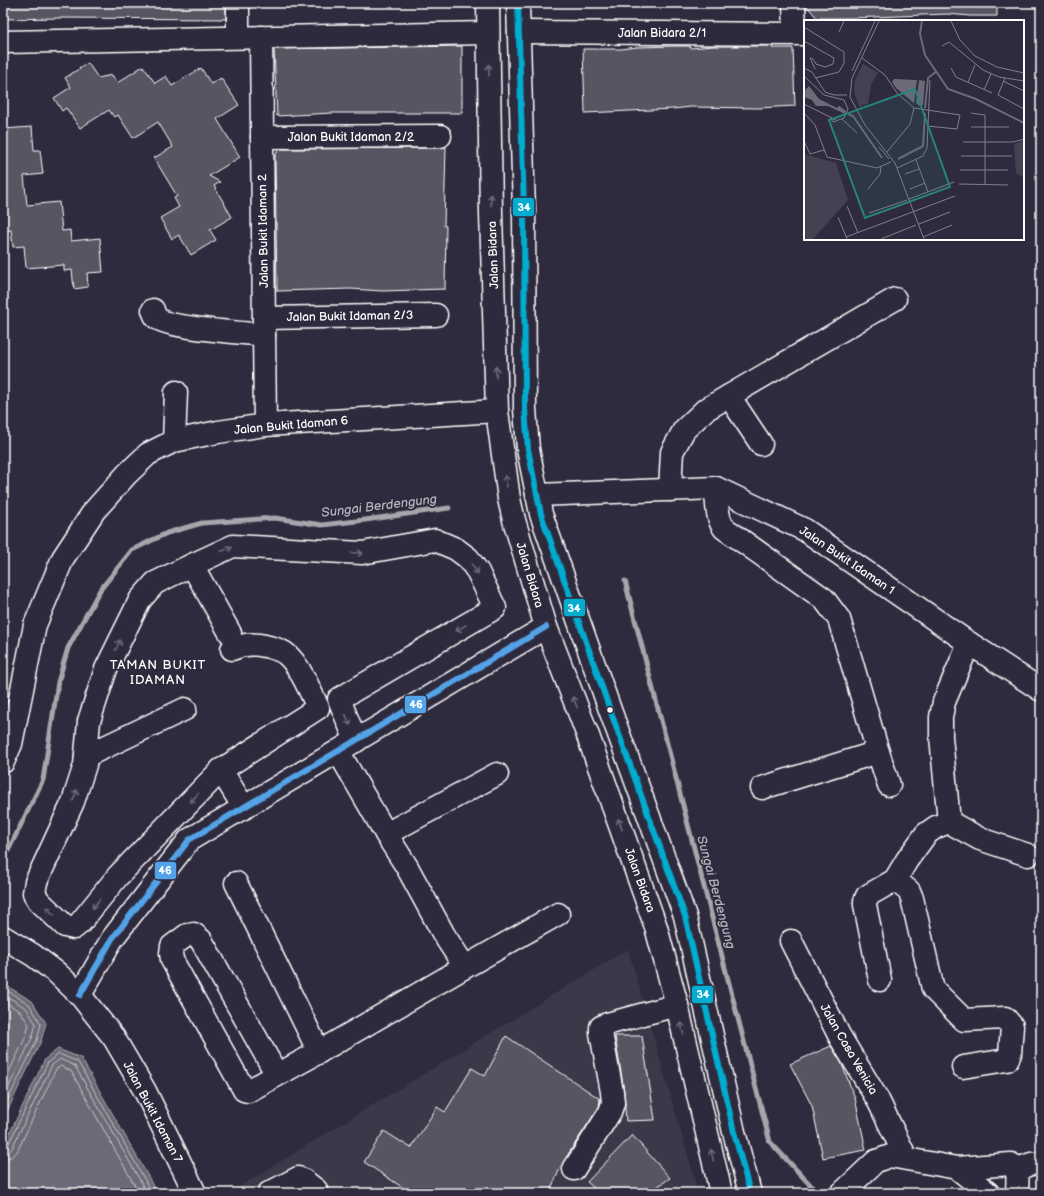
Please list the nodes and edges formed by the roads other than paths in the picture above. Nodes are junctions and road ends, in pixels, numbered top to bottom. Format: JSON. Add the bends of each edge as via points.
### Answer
{"nodes":[{"id":1,"x":238,"y":3,"type":"edge"},
{"id":2,"x":488,"y":3,"type":"edge"},
{"id":3,"x":518,"y":3,"type":"edge"},
{"id":4,"x":794,"y":3,"type":"edge"},
{"id":5,"x":519,"y":32,"type":"junction"},
{"id":6,"x":488,"y":33,"type":"junction"},
{"id":7,"x":800,"y":34,"type":"edge"},
{"id":8,"x":238,"y":37,"type":"junction"},
{"id":9,"x":261,"y":37,"type":"junction"},
{"id":10,"x":3,"y":42,"type":"edge"},
{"id":11,"x":440,"y":136,"type":"dead end"},
{"id":12,"x":262,"y":137,"type":"junction"},
{"id":13,"x":895,"y":299,"type":"dead end"},
{"id":14,"x":152,"y":310,"type":"dead end"},
{"id":15,"x":436,"y":315,"type":"dead end"},
{"id":16,"x":264,"y":326,"type":"junction"},
{"id":17,"x":176,"y":392,"type":"dead end"},
{"id":18,"x":729,"y":396,"type":"junction"},
{"id":19,"x":497,"y":411,"type":"junction"},
{"id":20,"x":265,"y":425,"type":"junction"},
{"id":21,"x":174,"y":441,"type":"junction"},
{"id":22,"x":761,"y":444,"type":"dead end"},
{"id":23,"x":716,"y":488,"type":"junction"},
{"id":24,"x":670,"y":490,"type":"junction"},
{"id":25,"x":537,"y":495,"type":"junction"},
{"id":26,"x":192,"y":565,"type":"junction"},
{"id":27,"x":546,"y":627,"type":"junction"},
{"id":28,"x":969,"y":642,"type":"junction"},
{"id":29,"x":1041,"y":690,"type":"edge"},
{"id":30,"x":184,"y":709,"type":"dead end"},
{"id":31,"x":347,"y":746,"type":"junction"},
{"id":32,"x":6,"y":749,"type":"edge"},
{"id":33,"x":878,"y":752,"type":"junction"},
{"id":34,"x":86,"y":756,"type":"junction"},
{"id":35,"x":221,"y":770,"type":"junction"},
{"id":36,"x":497,"y":774,"type":"dead end"},
{"id":37,"x":889,"y":784,"type":"dead end"},
{"id":38,"x":762,"y":788,"type":"dead end"},
{"id":39,"x":244,"y":808,"type":"junction"},
{"id":40,"x":949,"y":822,"type":"junction"},
{"id":41,"x":386,"y":834,"type":"junction"},
{"id":42,"x":1028,"y":854,"type":"dead end"},
{"id":43,"x":118,"y":876,"type":"junction"},
{"id":44,"x":895,"y":880,"type":"junction"},
{"id":45,"x":236,"y":883,"type":"dead end"},
{"id":46,"x":143,"y":898,"type":"junction"},
{"id":47,"x":558,"y":914,"type":"dead end"},
{"id":48,"x":3,"y":937,"type":"edge"},
{"id":49,"x":791,"y":941,"type":"dead end"},
{"id":50,"x":465,"y":967,"type":"junction"},
{"id":51,"x":880,"y":980,"type":"dead end"},
{"id":52,"x":80,"y":995,"type":"junction"},
{"id":53,"x":677,"y":1006,"type":"junction"},
{"id":54,"x":319,"y":1052,"type":"junction"},
{"id":55,"x":963,"y":1067,"type":"dead end"},
{"id":56,"x":277,"y":1074,"type":"junction"},
{"id":57,"x":906,"y":1158,"type":"junction"},
{"id":58,"x":1041,"y":1163,"type":"edge"},
{"id":59,"x":956,"y":1168,"type":"junction"},
{"id":60,"x":574,"y":1169,"type":"dead end"},
{"id":61,"x":1017,"y":1169,"type":"junction"},
{"id":62,"x":195,"y":1193,"type":"edge"},
{"id":63,"x":269,"y":1193,"type":"edge"},
{"id":64,"x":316,"y":1193,"type":"edge"},
{"id":65,"x":721,"y":1193,"type":"edge"},
{"id":66,"x":750,"y":1193,"type":"edge"},
{"id":67,"x":842,"y":1193,"type":"edge"},
{"id":68,"x":988,"y":1193,"type":"edge"},
{"id":69,"x":1016,"y":1193,"type":"edge"}],
"edges":[{"from":1,"to":8,"type":"street"},
{"from":2,"to":6,"type":"street","name":"Jalan Bidara"},
{"from":3,"to":5,"type":"street"},
{"from":4,"to":7,"type":"street"},
{"from":5,"to":7,"type":"street","name":"Jalan Bidara 2/1"},
{"from":5,"to":25,"type":"street","via":[[524,211],[525,410],[528,449]]},
{"from":6,"to":9,"type":"street"},
{"from":19,"to":6,"type":"street","name":"Jalan Bidara","one_way":true},
{"from":8,"to":9,"type":"street"},
{"from":8,"to":10,"type":"street"},
{"from":9,"to":12,"type":"street","name":"Jalan Bukit Idaman 2"},
{"from":11,"to":12,"type":"street","name":"Jalan Bukit Idaman 2/2"},
{"from":12,"to":16,"type":"street","name":"Jalan Bukit Idaman 2"},
{"from":13,"to":18,"type":"street"},
{"from":14,"to":16,"type":"street","name":"Jalan Bukit Idaman 2/3","via":[[157,318],[164,322],[193,327]]},
{"from":15,"to":16,"type":"street","name":"Jalan Bukit Idaman 2/3"},
{"from":16,"to":20,"type":"street","name":"Jalan Bukit Idaman 2"},
{"from":17,"to":21,"type":"street"},
{"from":18,"to":22,"type":"street"},
{"from":18,"to":24,"type":"street","via":[[705,410],[684,430],[672,452]]},
{"from":19,"to":20,"type":"street","name":"Jalan Bukit Idaman 6"},
{"from":27,"to":19,"type":"street","name":"Jalan Bidara","one_way":true,"via":[[509,499]]},
{"from":20,"to":21,"type":"street","name":"Jalan Bukit Idaman 6"},
{"from":21,"to":32,"type":"street","name":"Jalan Bukit Idaman 6","via":[[148,454],[127,474],[94,511],[63,558],[35,625]]},
{"from":23,"to":24,"type":"street","name":"Jalan Bukit Idaman 1"},
{"from":23,"to":28,"type":"street","name":"Jalan Bukit Idaman 1","via":[[805,530]]},
{"from":23,"to":33,"type":"street","via":[[719,518],[724,528],[824,599],[839,619]]},
{"from":24,"to":25,"type":"street","name":"Jalan Bukit Idaman 1"},
{"from":25,"to":66,"type":"street","via":[[541,514],[685,916]]},
{"from":26,"to":31,"type":"street","one_way":true,"via":[[233,546],[362,553],[435,540],[456,549],[468,558],[478,572],[495,608],[339,700]]},
{"from":34,"to":26,"type":"street","one_way":true,"via":[[89,721],[106,669],[140,600],[154,583]]},
{"from":26,"to":35,"type":"street","via":[[231,641],[240,645],[262,645],[286,654],[296,664],[318,708]]},
{"from":27,"to":31,"type":"street"},
{"from":53,"to":27,"type":"street","name":"Jalan Bidara","one_way":true,"via":[[654,920]]},
{"from":28,"to":29,"type":"street","name":"Jalan Bukit Idaman 1"},
{"from":28,"to":40,"type":"street","via":[[944,702],[941,718]]},
{"from":30,"to":34,"type":"street"},
{"from":31,"to":39,"type":"street"},
{"from":31,"to":41,"type":"street"},
{"from":33,"to":37,"type":"street"},
{"from":33,"to":38,"type":"street"},
{"from":43,"to":34,"type":"street","one_way":true,"via":[[74,928],[64,926],[34,893],[36,882],[73,802]]},
{"from":35,"to":39,"type":"street"},
{"from":35,"to":43,"type":"street","one_way":true},
{"from":36,"to":41,"type":"street"},
{"from":39,"to":46,"type":"street","via":[[189,840]]},
{"from":40,"to":42,"type":"street","via":[[980,839]]},
{"from":40,"to":44,"type":"street","via":[[926,834],[906,860]]},
{"from":41,"to":50,"type":"street"},
{"from":43,"to":46,"type":"street"},
{"from":44,"to":51,"type":"street","via":[[867,896],[865,901]]},
{"from":44,"to":55,"type":"street","via":[[909,891],[912,898],[932,989],[964,1020],[1004,1018],[1012,1026],[1010,1054],[1007,1060]]},
{"from":45,"to":54,"type":"street"},
{"from":46,"to":52,"type":"street","via":[[112,938]]},
{"from":47,"to":50,"type":"street"},
{"from":48,"to":52,"type":"street","name":"Jalan Bukit Idaman 7","via":[[57,973]]},
{"from":49,"to":57,"type":"street","name":"Jalan Casa Venicia","via":[[840,1038],[878,1100]]},
{"from":50,"to":54,"type":"street"},
{"from":52,"to":62,"type":"street","name":"Jalan Bukit Idaman 7","via":[[114,1038],[145,1091]]},
{"from":53,"to":60,"type":"street","via":[[601,1027],[613,1103]]},
{"from":65,"to":53,"type":"street","name":"Jalan Bidara","one_way":true},
{"from":54,"to":56,"type":"street"},
{"from":56,"to":56,"type":"street","via":[[248,1091],[244,1090],[172,960],[172,946],[187,935],[194,934],[200,940]]},
{"from":57,"to":59,"type":"street"},
{"from":57,"to":67,"type":"street","via":[[890,1156],[876,1161]]},
{"from":58,"to":61,"type":"street"},
{"from":59,"to":61,"type":"street","via":[[1011,1164]]},
{"from":59,"to":68,"type":"street"},
{"from":61,"to":69,"type":"street"},
{"from":63,"to":64,"type":"street","via":[[298,1178],[316,1190]]}]}
